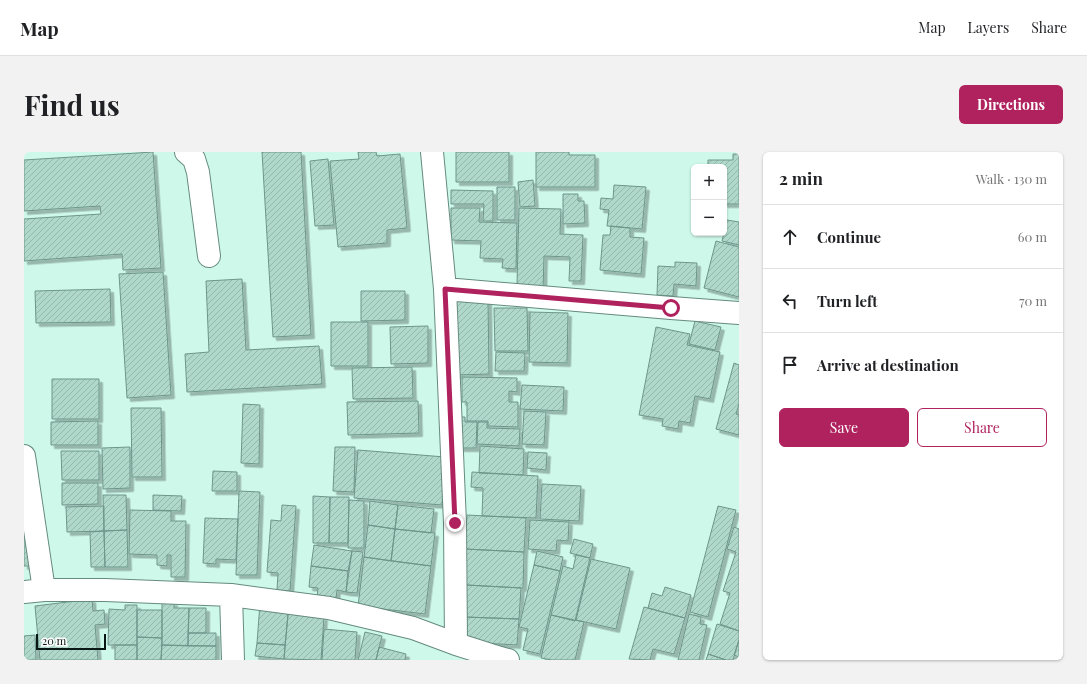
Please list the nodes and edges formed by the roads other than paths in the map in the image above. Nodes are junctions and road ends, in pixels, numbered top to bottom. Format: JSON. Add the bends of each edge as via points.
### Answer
{"nodes":[{"id":1,"x":186,"y":152,"type":"edge"},
{"id":2,"x":432,"y":152,"type":"edge"},
{"id":3,"x":209,"y":256,"type":"dead end"},
{"id":4,"x":445,"y":289,"type":"junction"},
{"id":5,"x":739,"y":313,"type":"edge"},
{"id":6,"x":24,"y":456,"type":"edge"},
{"id":7,"x":34,"y":591,"type":"edge"},
{"id":8,"x":231,"y":595,"type":"junction"},
{"id":9,"x":456,"y":644,"type":"junction"},
{"id":10,"x":233,"y":660,"type":"edge"},
{"id":11,"x":508,"y":660,"type":"edge"}],
"edges":[{"from":1,"to":3,"type":"street","via":[[194,159],[198,172]]},
{"from":2,"to":4,"type":"street"},
{"from":4,"to":5,"type":"street"},
{"from":4,"to":9,"type":"street","via":[[455,523]]},
{"from":6,"to":7,"type":"street"},
{"from":7,"to":8,"type":"street","via":[[105,590]]},
{"from":8,"to":9,"type":"street","via":[[329,608],[413,628]]},
{"from":8,"to":10,"type":"street"},
{"from":9,"to":11,"type":"street"}]}
